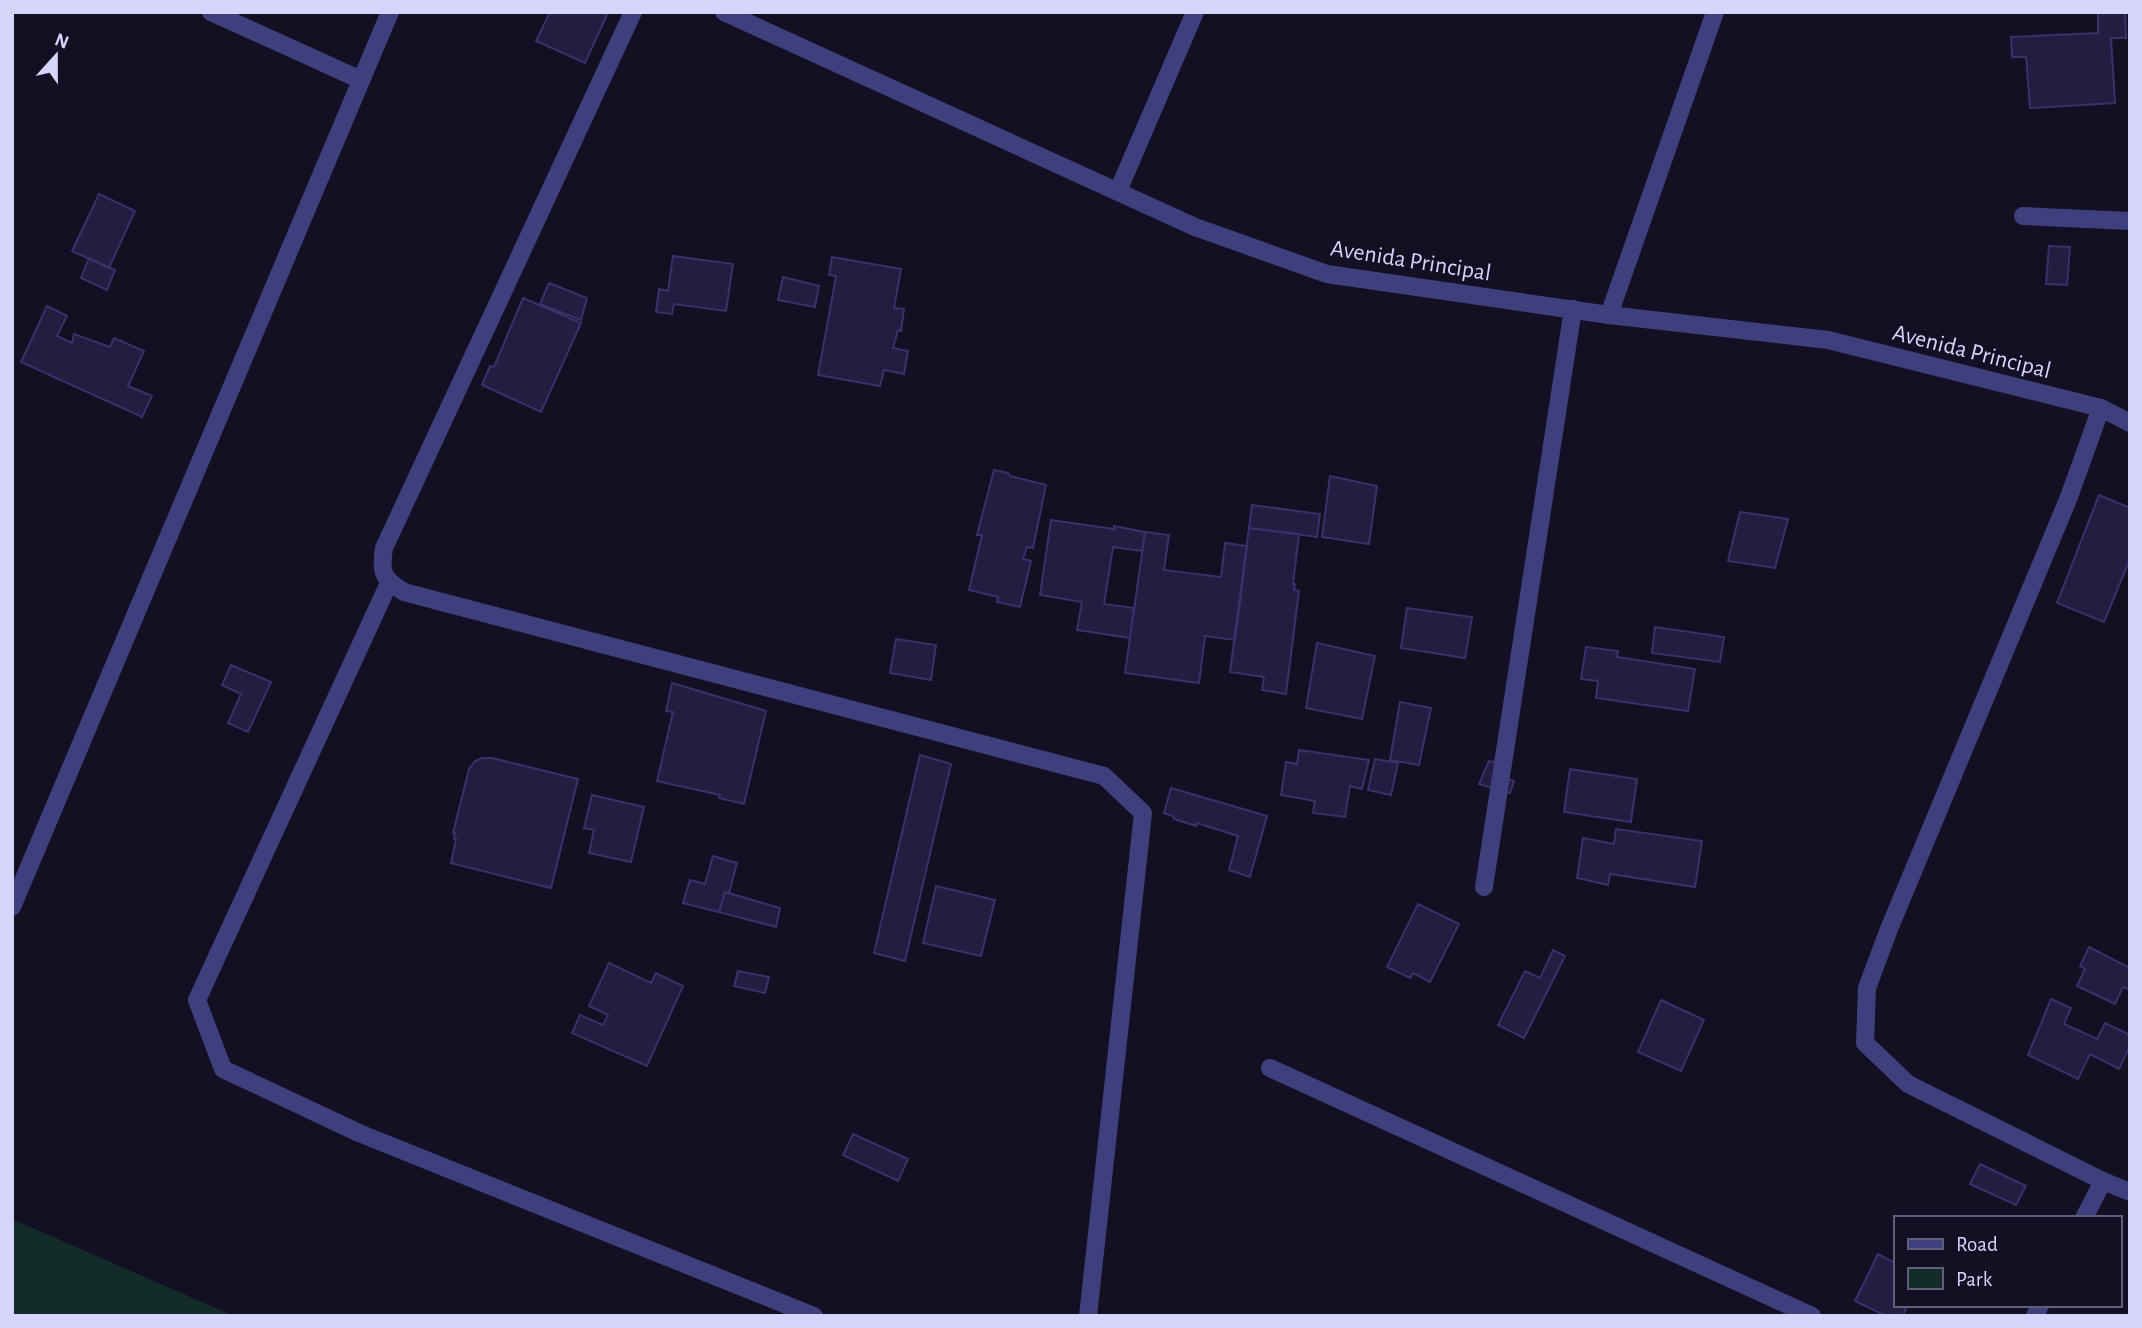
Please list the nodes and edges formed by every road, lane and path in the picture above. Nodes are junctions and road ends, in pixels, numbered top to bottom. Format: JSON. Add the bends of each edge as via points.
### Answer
{"nodes":[{"id":1,"x":211,"y":12,"type":"edge"},
{"id":2,"x":390,"y":12,"type":"edge"},
{"id":3,"x":633,"y":12,"type":"edge"},
{"id":4,"x":1195,"y":12,"type":"edge"},
{"id":5,"x":1715,"y":12,"type":"edge"},
{"id":6,"x":725,"y":13,"type":"edge"},
{"id":7,"x":361,"y":80,"type":"junction"},
{"id":8,"x":1118,"y":191,"type":"junction"},
{"id":9,"x":2023,"y":216,"type":"dead end"},
{"id":10,"x":2130,"y":221,"type":"edge"},
{"id":11,"x":1573,"y":309,"type":"junction"},
{"id":12,"x":1609,"y":314,"type":"junction"},
{"id":13,"x":2101,"y":408,"type":"junction"},
{"id":14,"x":2130,"y":423,"type":"edge"},
{"id":15,"x":389,"y":583,"type":"junction"},
{"id":16,"x":1484,"y":887,"type":"dead end"},
{"id":17,"x":12,"y":907,"type":"edge"},
{"id":18,"x":1270,"y":1068,"type":"dead end"},
{"id":19,"x":2102,"y":1181,"type":"junction"},
{"id":20,"x":2130,"y":1192,"type":"edge"},
{"id":21,"x":2085,"y":1216,"type":"edge"},
{"id":22,"x":814,"y":1316,"type":"edge"},
{"id":23,"x":1088,"y":1316,"type":"edge"},
{"id":24,"x":1812,"y":1316,"type":"edge"}],
"edges":[{"from":1,"to":7,"type":"street"},
{"from":2,"to":7,"type":"street"},
{"from":3,"to":15,"type":"street","via":[[384,548],[381,566]]},
{"from":4,"to":8,"type":"street"},
{"from":5,"to":12,"type":"street"},
{"from":6,"to":8,"type":"street","name":"Avenida Principal"},
{"from":7,"to":17,"type":"street"},
{"from":8,"to":11,"type":"street","name":"Avenida Principal","via":[[1195,227],[1327,274]]},
{"from":9,"to":10,"type":"street"},
{"from":11,"to":12,"type":"street","name":"Avenida Principal"},
{"from":11,"to":16,"type":"street"},
{"from":12,"to":13,"type":"street","name":"Avenida Principal","via":[[1828,340]]},
{"from":13,"to":14,"type":"street","name":"Avenida Principal"},
{"from":13,"to":19,"type":"street","via":[[2069,497],[1867,988],[1865,1043],[1908,1084]]},
{"from":15,"to":22,"type":"street","via":[[197,1000],[223,1069],[359,1133]]},
{"from":15,"to":23,"type":"street","via":[[418,596],[1104,776],[1143,813]]},
{"from":18,"to":24,"type":"street"},
{"from":19,"to":20,"type":"street"},
{"from":19,"to":21,"type":"street"}]}
